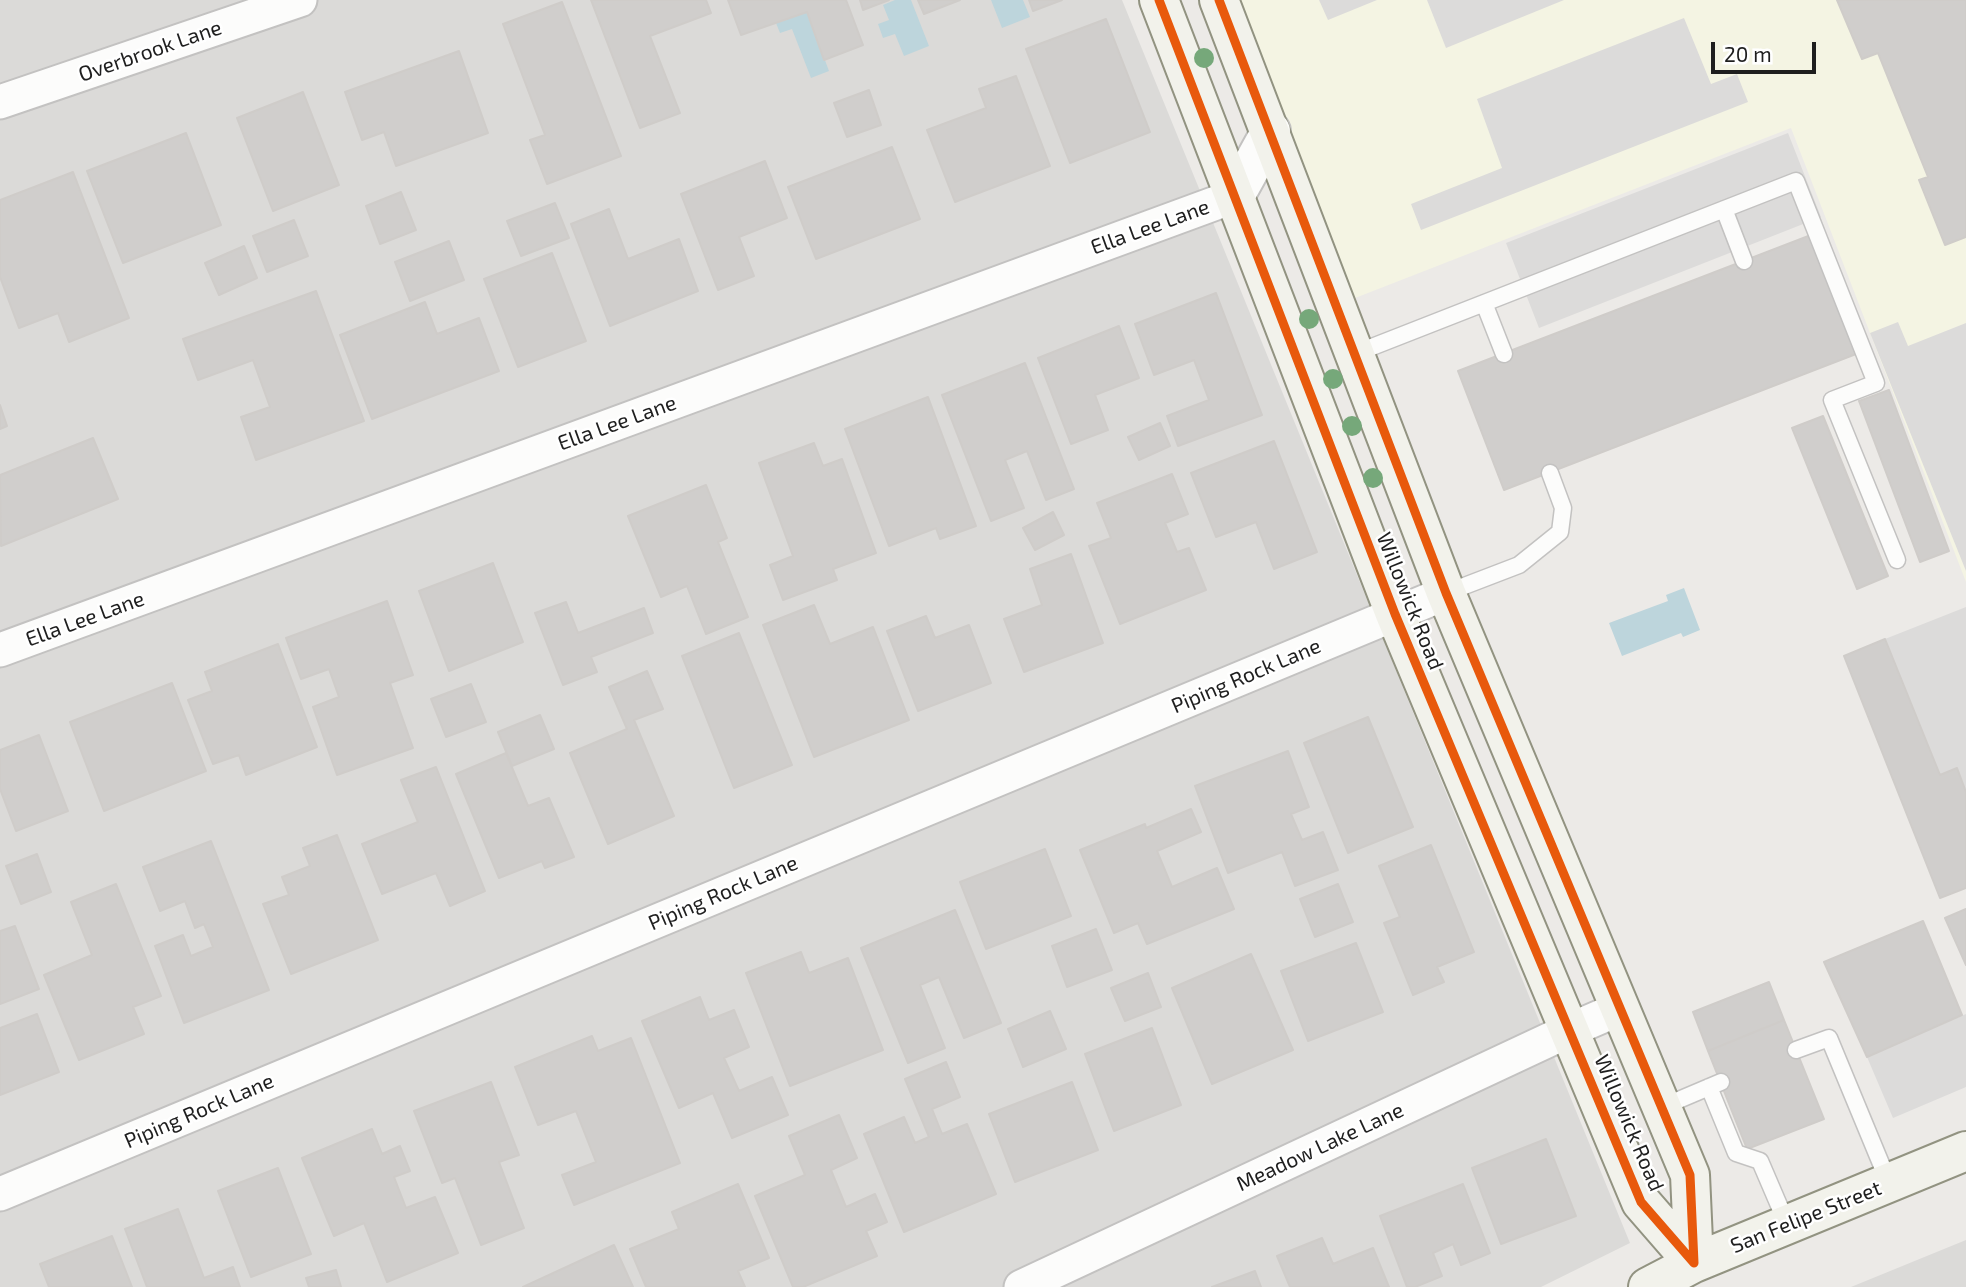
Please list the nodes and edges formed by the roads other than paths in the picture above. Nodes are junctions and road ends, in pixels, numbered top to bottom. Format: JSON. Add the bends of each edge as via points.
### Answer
{"nodes":[{"id":1,"x":300,"y":0,"type":"edge"},
{"id":2,"x":1159,"y":0,"type":"edge"},
{"id":3,"x":1219,"y":0,"type":"edge"},
{"id":4,"x":0,"y":102,"type":"edge"},
{"id":5,"x":1271,"y":131,"type":"junction"},
{"id":6,"x":1290,"y":185,"type":"junction"},
{"id":7,"x":1235,"y":196,"type":"junction"},
{"id":8,"x":1724,"y":209,"type":"junction"},
{"id":9,"x":1744,"y":261,"type":"dead end"},
{"id":10,"x":1484,"y":303,"type":"junction"},
{"id":11,"x":1354,"y":354,"type":"junction"},
{"id":12,"x":1504,"y":354,"type":"dead end"},
{"id":13,"x":1550,"y":473,"type":"dead end"},
{"id":14,"x":1897,"y":560,"type":"dead end"},
{"id":15,"x":1446,"y":593,"type":"junction"},
{"id":16,"x":1395,"y":614,"type":"junction"},
{"id":17,"x":0,"y":650,"type":"edge"},
{"id":18,"x":1621,"y":1008,"type":"junction"},
{"id":19,"x":1570,"y":1030,"type":"junction"},
{"id":20,"x":1796,"y":1050,"type":"dead end"},
{"id":21,"x":1662,"y":1107,"type":"junction"},
{"id":22,"x":1966,"y":1152,"type":"edge"},
{"id":23,"x":1889,"y":1183,"type":"junction"},
{"id":24,"x":0,"y":1195,"type":"edge"},
{"id":25,"x":1787,"y":1225,"type":"junction"},
{"id":26,"x":1698,"y":1275,"type":"edge"},
{"id":27,"x":1021,"y":1287,"type":"edge"},
{"id":28,"x":1648,"y":1287,"type":"edge"}],
"edges":[{"from":1,"to":4,"type":"street","name":"Overbrook Lane"},
{"from":2,"to":7,"type":"main road","name":"Willowick Road"},
{"from":3,"to":5,"type":"main road","name":"Willowick Road"},
{"from":5,"to":6,"type":"main road","name":"Willowick Road"},
{"from":5,"to":7,"type":"street","name":"Ella Lee Lane"},
{"from":6,"to":7,"type":"street","name":"Ella Lee Lane"},
{"from":6,"to":11,"type":"main road","name":"Willowick Road"},
{"from":7,"to":16,"type":"main road","name":"Willowick Road"},
{"from":7,"to":17,"type":"street","name":"Ella Lee Lane"},
{"from":8,"to":9,"type":"lane"},
{"from":8,"to":10,"type":"lane"},
{"from":8,"to":14,"type":"lane","via":[[1796,181],[1876,383],[1832,400]]},
{"from":10,"to":11,"type":"lane"},
{"from":10,"to":12,"type":"lane"},
{"from":11,"to":15,"type":"main road","name":"Willowick Road"},
{"from":13,"to":15,"type":"lane","via":[[1563,508],[1560,532],[1519,565]]},
{"from":15,"to":16,"type":"street","name":"Piping Rock Lane"},
{"from":15,"to":18,"type":"main road","name":"Willowick Road"},
{"from":16,"to":19,"type":"main road","name":"Willowick Road"},
{"from":16,"to":24,"type":"street","name":"Piping Rock Lane"},
{"from":18,"to":19,"type":"street","name":"Meadow Lake Lane"},
{"from":18,"to":21,"type":"main road","name":"Willowick Road"},
{"from":19,"to":26,"type":"main road","name":"Willowick Road","via":[[1641,1202]]},
{"from":19,"to":27,"type":"street","name":"Meadow Lake Lane"},
{"from":20,"to":23,"type":"lane","via":[[1829,1038]]},
{"from":21,"to":25,"type":"lane","via":[[1715,1085],[1736,1153],[1760,1161]]},
{"from":21,"to":26,"type":"main road","name":"Willowick Road","via":[[1690,1175]]},
{"from":22,"to":23,"type":"main road","name":"San Felipe Street"},
{"from":23,"to":25,"type":"main road","name":"San Felipe Street"},
{"from":25,"to":26,"type":"main road","name":"San Felipe Street"},
{"from":26,"to":28,"type":"main road","name":"San Felipe Street"}]}
